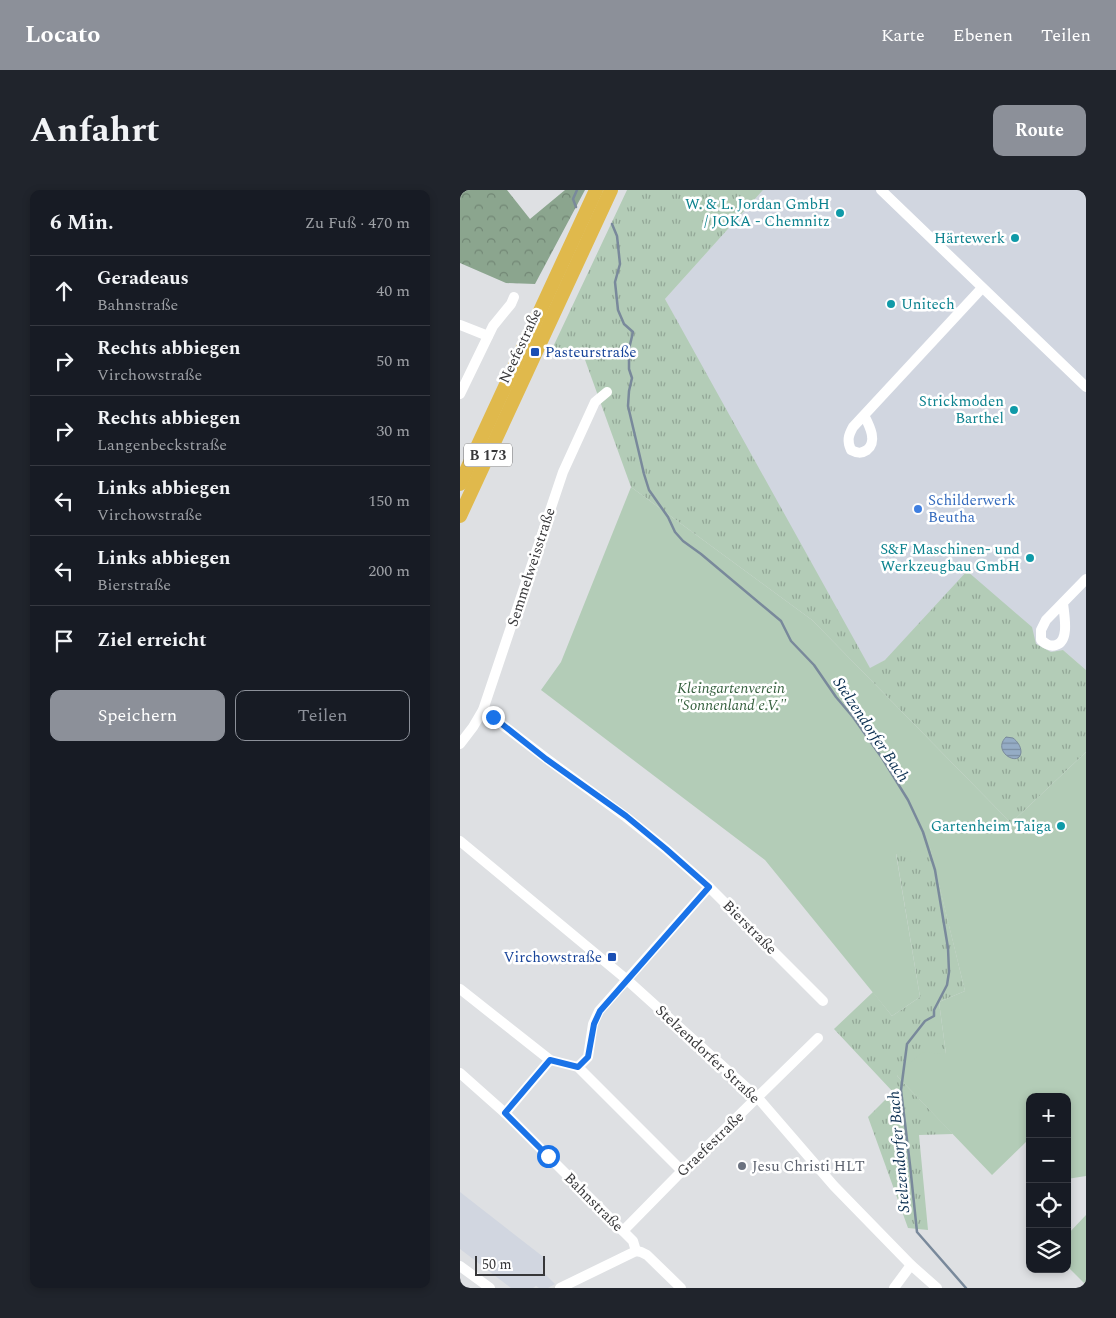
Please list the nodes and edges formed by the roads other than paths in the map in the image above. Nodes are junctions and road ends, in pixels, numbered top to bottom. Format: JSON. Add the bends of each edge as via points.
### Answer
{"nodes":[{"id":1,"x":596,"y":190,"type":"edge"},
{"id":2,"x":611,"y":190,"type":"edge"},
{"id":3,"x":880,"y":190,"type":"edge"},
{"id":4,"x":982,"y":288,"type":"junction"},
{"id":5,"x":514,"y":297,"type":"dead end"},
{"id":6,"x":460,"y":325,"type":"edge"},
{"id":7,"x":488,"y":336,"type":"junction"},
{"id":8,"x":1086,"y":387,"type":"edge"},
{"id":9,"x":607,"y":392,"type":"dead end"},
{"id":10,"x":460,"y":394,"type":"edge"},
{"id":11,"x":864,"y":415,"type":"dead end"},
{"id":12,"x":460,"y":484,"type":"edge"},
{"id":13,"x":460,"y":516,"type":"edge"},
{"id":14,"x":1086,"y":579,"type":"edge"},
{"id":15,"x":1064,"y":603,"type":"dead end"},
{"id":16,"x":483,"y":710,"type":"junction"},
{"id":17,"x":460,"y":744,"type":"edge"},
{"id":18,"x":460,"y":841,"type":"edge"},
{"id":19,"x":709,"y":887,"type":"junction"},
{"id":20,"x":626,"y":979,"type":"junction"},
{"id":21,"x":460,"y":989,"type":"edge"},
{"id":22,"x":823,"y":1002,"type":"dead end"},
{"id":23,"x":818,"y":1038,"type":"dead end"},
{"id":24,"x":550,"y":1060,"type":"junction"},
{"id":25,"x":578,"y":1067,"type":"junction"},
{"id":26,"x":460,"y":1073,"type":"edge"},
{"id":27,"x":758,"y":1098,"type":"junction"},
{"id":28,"x":505,"y":1113,"type":"junction"},
{"id":29,"x":682,"y":1171,"type":"junction"},
{"id":30,"x":623,"y":1230,"type":"junction"},
{"id":31,"x":636,"y":1251,"type":"junction"},
{"id":32,"x":911,"y":1265,"type":"junction"},
{"id":33,"x":460,"y":1266,"type":"edge"},
{"id":34,"x":490,"y":1288,"type":"edge"},
{"id":35,"x":560,"y":1288,"type":"edge"},
{"id":36,"x":681,"y":1288,"type":"edge"},
{"id":37,"x":894,"y":1288,"type":"edge"},
{"id":38,"x":937,"y":1288,"type":"edge"}],
"edges":[{"from":1,"to":12,"type":"highway","name":"Neefestraße","number":"B 173"},
{"from":2,"to":13,"type":"highway","name":"Neefestraße","number":"B 173"},
{"from":3,"to":4,"type":"street"},
{"from":4,"to":8,"type":"street"},
{"from":4,"to":11,"type":"street"},
{"from":5,"to":7,"type":"street"},
{"from":6,"to":7,"type":"street"},
{"from":7,"to":10,"type":"street"},
{"from":9,"to":16,"type":"street","name":"Semmelweisstraße","via":[[595,402],[563,472]]},
{"from":14,"to":15,"type":"street"},
{"from":16,"to":17,"type":"street","name":"Semmelweisstraße"},
{"from":16,"to":19,"type":"street","name":"Bierstraße","via":[[626,816]]},
{"from":18,"to":20,"type":"street","name":"Stelzendorfer Straße"},
{"from":19,"to":20,"type":"street"},
{"from":19,"to":22,"type":"street","name":"Bierstraße"},
{"from":20,"to":25,"type":"street","via":[[600,1011],[594,1024],[588,1057]]},
{"from":20,"to":27,"type":"street","name":"Stelzendorfer Straße"},
{"from":21,"to":24,"type":"street"},
{"from":23,"to":27,"type":"street","name":"Graefestraße"},
{"from":24,"to":25,"type":"street"},
{"from":24,"to":28,"type":"street"},
{"from":25,"to":29,"type":"street"},
{"from":26,"to":28,"type":"street","name":"Bahnstraße"},
{"from":27,"to":29,"type":"street","name":"Graefestraße"},
{"from":27,"to":32,"type":"street","name":"Stelzendorfer Straße","via":[[834,1186]]},
{"from":28,"to":30,"type":"street","name":"Bahnstraße"},
{"from":29,"to":30,"type":"street","name":"Graefestraße"},
{"from":30,"to":31,"type":"street","name":"Bahnstraße","via":[[633,1241]]},
{"from":31,"to":35,"type":"street"},
{"from":31,"to":36,"type":"street","name":"Bahnstraße","via":[[647,1255]]},
{"from":32,"to":37,"type":"street"},
{"from":32,"to":38,"type":"street","name":"Stelzendorfer Straße"},
{"from":33,"to":34,"type":"street"}]}
